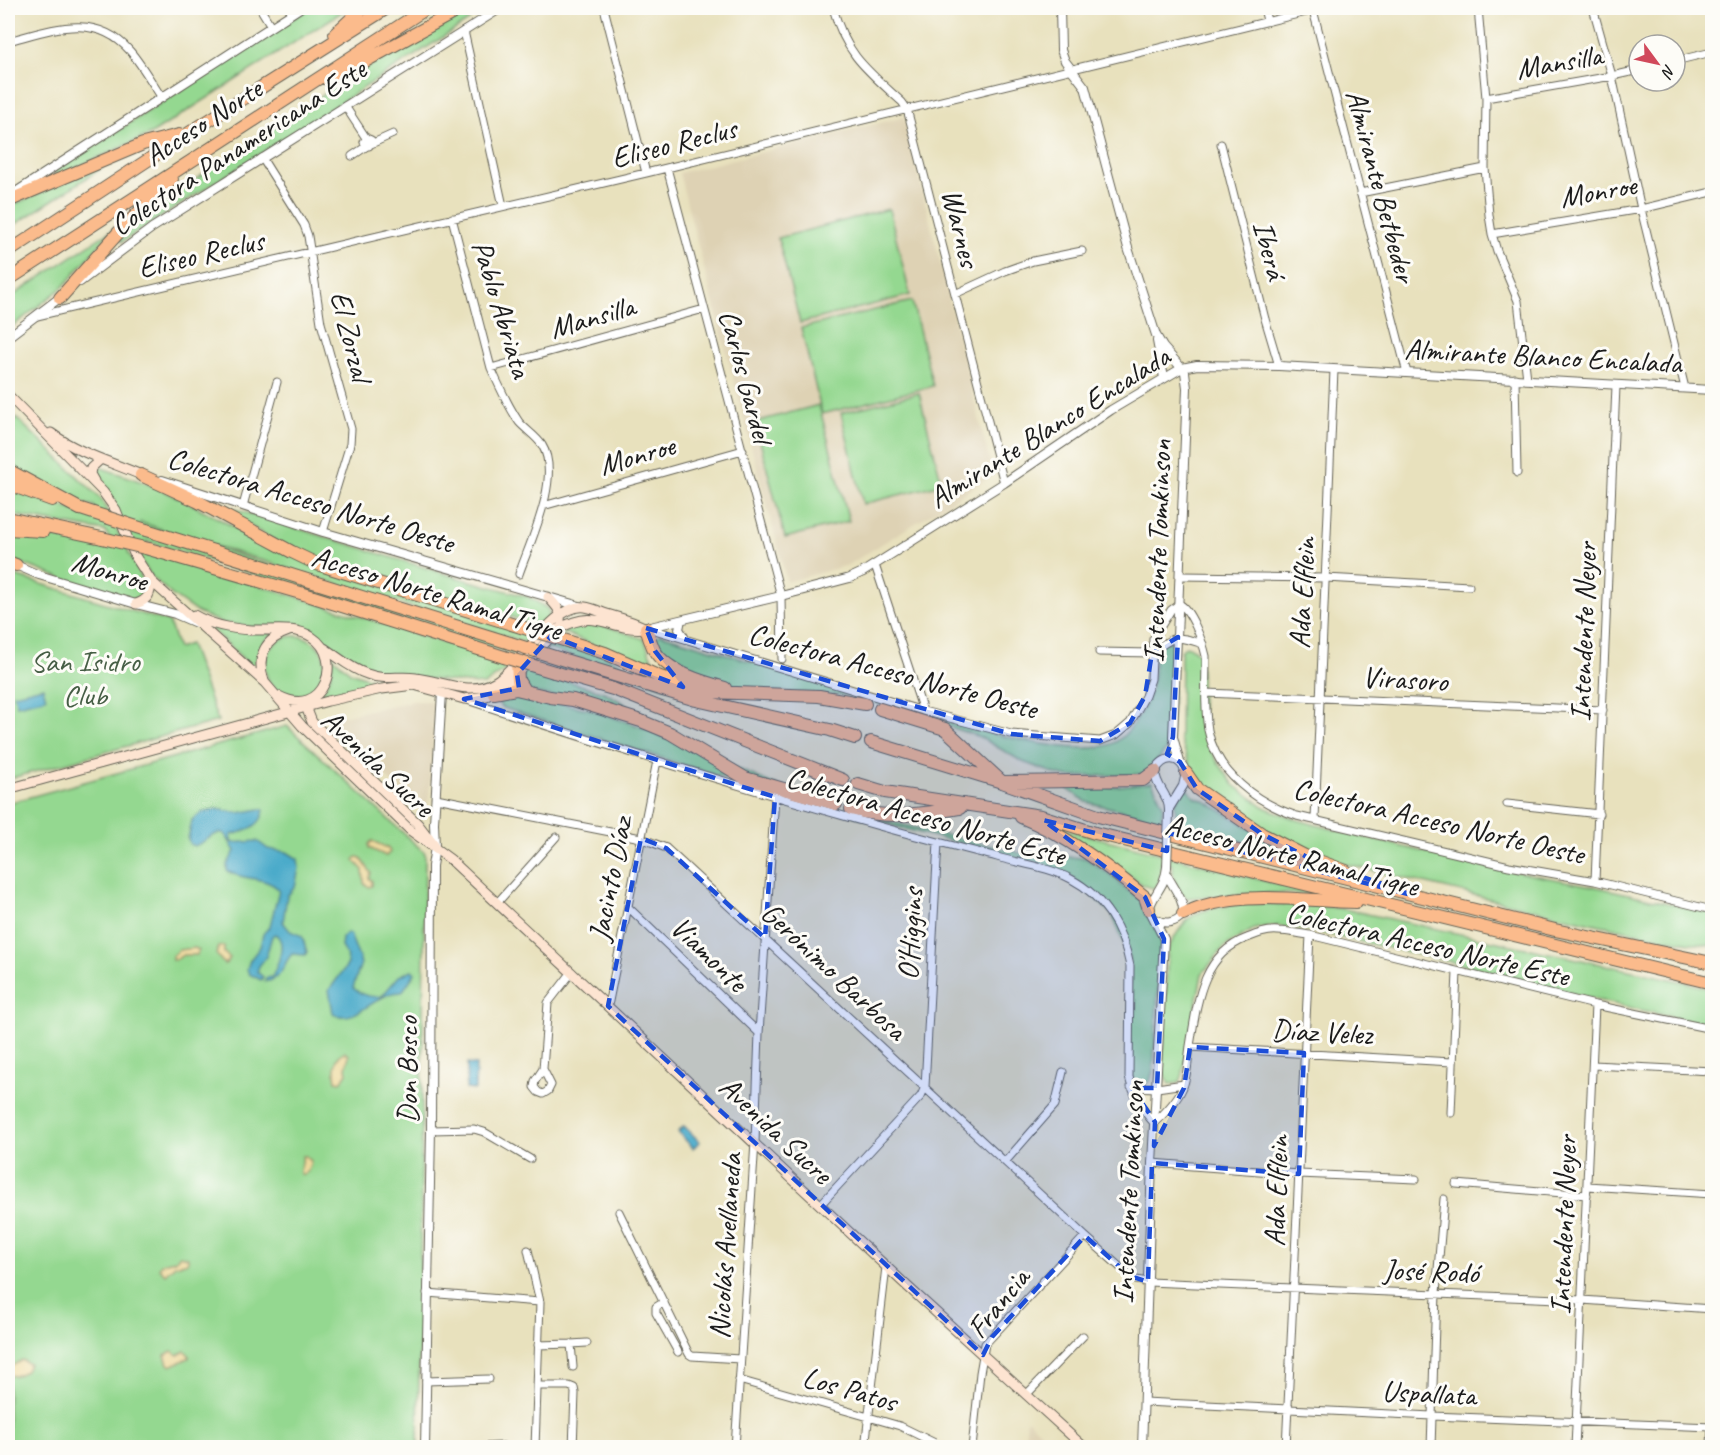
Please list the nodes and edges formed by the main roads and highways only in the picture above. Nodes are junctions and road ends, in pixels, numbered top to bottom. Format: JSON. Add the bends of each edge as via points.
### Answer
{"nodes":[{"id":1,"x":363,"y":8,"type":"edge"},
{"id":2,"x":387,"y":8,"type":"edge"},
{"id":3,"x":428,"y":8,"type":"edge"},
{"id":4,"x":462,"y":8,"type":"edge"},
{"id":5,"x":309,"y":57,"type":"junction"},
{"id":6,"x":288,"y":97,"type":"junction"},
{"id":7,"x":189,"y":133,"type":"junction"},
{"id":8,"x":190,"y":161,"type":"junction"},
{"id":9,"x":8,"y":201,"type":"edge"},
{"id":10,"x":8,"y":252,"type":"edge"},
{"id":11,"x":45,"y":255,"type":"junction"},
{"id":12,"x":8,"y":280,"type":"edge"},
{"id":13,"x":8,"y":286,"type":"edge"},
{"id":14,"x":60,"y":298,"type":"road end"},
{"id":15,"x":8,"y":395,"type":"edge"},
{"id":16,"x":32,"y":420,"type":"junction"},
{"id":17,"x":101,"y":459,"type":"junction"},
{"id":18,"x":8,"y":470,"type":"edge"},
{"id":19,"x":141,"y":474,"type":"joint"},
{"id":20,"x":95,"y":483,"type":"junction"},
{"id":21,"x":8,"y":484,"type":"edge"},
{"id":22,"x":80,"y":509,"type":"junction"},
{"id":23,"x":8,"y":518,"type":"edge"},
{"id":24,"x":8,"y":529,"type":"edge"},
{"id":25,"x":77,"y":532,"type":"junction"},
{"id":26,"x":151,"y":581,"type":"junction"},
{"id":27,"x":548,"y":597,"type":"road end"},
{"id":28,"x":136,"y":604,"type":"road end"},
{"id":29,"x":180,"y":605,"type":"junction"},
{"id":30,"x":561,"y":615,"type":"junction"},
{"id":31,"x":646,"y":628,"type":"junction"},
{"id":32,"x":558,"y":629,"type":"junction"},
{"id":33,"x":291,"y":631,"type":"junction"},
{"id":34,"x":324,"y":648,"type":"junction"},
{"id":35,"x":517,"y":669,"type":"junction"},
{"id":36,"x":265,"y":683,"type":"junction"},
{"id":37,"x":524,"y":690,"type":"junction"},
{"id":38,"x":274,"y":692,"type":"junction"},
{"id":39,"x":494,"y":693,"type":"junction"},
{"id":40,"x":750,"y":694,"type":"junction"},
{"id":41,"x":308,"y":703,"type":"junction"},
{"id":42,"x":865,"y":704,"type":"dead end"},
{"id":43,"x":880,"y":709,"type":"dead end"},
{"id":44,"x":290,"y":712,"type":"junction"},
{"id":45,"x":855,"y":738,"type":"dead end"},
{"id":46,"x":871,"y":742,"type":"dead end"},
{"id":47,"x":1183,"y":767,"type":"road end"},
{"id":48,"x":1155,"y":771,"type":"road end"},
{"id":49,"x":843,"y":780,"type":"dead end"},
{"id":50,"x":1002,"y":782,"type":"junction"},
{"id":51,"x":858,"y":784,"type":"dead end"},
{"id":52,"x":8,"y":789,"type":"edge"},
{"id":53,"x":836,"y":804,"type":"dead end"},
{"id":54,"x":973,"y":806,"type":"junction"},
{"id":55,"x":851,"y":809,"type":"dead end"},
{"id":56,"x":1000,"y":809,"type":"junction"},
{"id":57,"x":435,"y":847,"type":"junction"},
{"id":58,"x":1412,"y":895,"type":"junction"},
{"id":59,"x":1379,"y":903,"type":"junction"},
{"id":60,"x":1152,"y":914,"type":"road end"},
{"id":61,"x":1180,"y":917,"type":"road end"},
{"id":62,"x":1713,"y":961,"type":"edge"},
{"id":63,"x":1713,"y":983,"type":"edge"},
{"id":64,"x":1085,"y":1448,"type":"edge"}],
"edges":[{"from":1,"to":5,"type":"highway"},
{"from":2,"to":5,"type":"highway","name":"Acceso Norte"},
{"from":3,"to":6,"type":"highway","name":"Acceso Norte"},
{"from":4,"to":6,"type":"highway","via":[[358,65]]},
{"from":5,"to":7,"type":"highway","name":"Acceso Norte"},
{"from":6,"to":8,"type":"highway","name":"Acceso Norte"},
{"from":7,"to":9,"type":"highway","via":[[143,144]]},
{"from":7,"to":10,"type":"highway","name":"Acceso Norte"},
{"from":8,"to":11,"type":"highway","name":"Acceso Norte"},
{"from":8,"to":14,"type":"highway"},
{"from":11,"to":12,"type":"highway","name":"Acceso Norte"},
{"from":11,"to":13,"type":"highway"},
{"from":15,"to":16,"type":"main road"},
{"from":16,"to":17,"type":"main road","name":"Colectora Acceso Norte Oeste"},
{"from":16,"to":20,"type":"main road"},
{"from":17,"to":19,"type":"main road","name":"Colectora Acceso Norte Oeste"},
{"from":17,"to":20,"type":"main road","via":[[91,468]]},
{"from":18,"to":22,"type":"highway"},
{"from":19,"to":40,"type":"highway","bridge":true,"via":[[317,564],[605,653],[694,688]]},
{"from":20,"to":26,"type":"main road","via":[[116,510],[135,556]]},
{"from":21,"to":22,"type":"highway","name":"Acceso Norte Ramal Tigre"},
{"from":22,"to":45,"type":"highway","name":"Acceso Norte Ramal Tigre","bridge":true,"via":[[696,700]]},
{"from":23,"to":25,"type":"highway","name":"Acceso Norte Ramal Tigre"},
{"from":24,"to":25,"type":"highway"},
{"from":25,"to":49,"type":"highway","name":"Acceso Norte Ramal Tigre","bridge":true,"via":[[304,594],[613,689]]},
{"from":26,"to":28,"type":"main road","via":[[149,596]]},
{"from":26,"to":29,"type":"main road"},
{"from":27,"to":30,"type":"main road"},
{"from":29,"to":33,"type":"main road","via":[[209,622],[228,627]]},
{"from":29,"to":36,"type":"main road"},
{"from":30,"to":31,"type":"main road","name":"Almirante Blanco Encalada","via":[[584,607]]},
{"from":30,"to":32,"type":"main road"},
{"from":30,"to":35,"type":"main road","name":"Almirante Blanco Encalada"},
{"from":31,"to":32,"type":"main road","name":"Almirante Blanco Encalada","via":[[633,629],[592,618]]},
{"from":31,"to":40,"type":"highway","via":[[655,651],[667,663],[703,681]]},
{"from":32,"to":35,"type":"main road","name":"Almirante Blanco Encalada"},
{"from":33,"to":34,"type":"main road","via":[[311,636]]},
{"from":33,"to":36,"type":"main road","via":[[269,642],[263,650],[260,663]]},
{"from":34,"to":35,"type":"main road","name":"Almirante Blanco Encalada","via":[[374,676],[419,678],[462,688],[489,685]]},
{"from":34,"to":41,"type":"main road","via":[[328,671],[322,688]]},
{"from":35,"to":37,"type":"highway"},
{"from":35,"to":39,"type":"main road","name":"Almirante Blanco Encalada"},
{"from":36,"to":38,"type":"main road"},
{"from":37,"to":39,"type":"highway"},
{"from":37,"to":53,"type":"highway","via":[[641,721],[670,733],[745,778]]},
{"from":38,"to":41,"type":"main road","via":[[288,700]]},
{"from":38,"to":44,"type":"main road","name":"Avenida Sucre"},
{"from":39,"to":41,"type":"main road","name":"Almirante Blanco Encalada","via":[[464,699],[422,686],[401,686]]},
{"from":40,"to":42,"type":"highway","via":[[819,696]]},
{"from":41,"to":44,"type":"main road","name":"Almirante Blanco Encalada"},
{"from":41,"to":57,"type":"main road","name":"Avenida Sucre","via":[[312,722],[418,824]]},
{"from":43,"to":50,"type":"highway","via":[[945,729]]},
{"from":44,"to":52,"type":"main road","name":"Almirante Blanco Encalada"},
{"from":44,"to":57,"type":"main road","name":"Avenida Sucre","via":[[410,830]]},
{"from":46,"to":50,"type":"highway","name":"Acceso Norte Ramal Tigre"},
{"from":47,"to":58,"type":"highway","via":[[1197,789],[1262,834],[1305,856]]},
{"from":48,"to":50,"type":"highway","via":[[1143,780]]},
{"from":50,"to":58,"type":"highway","name":"Acceso Norte Ramal Tigre","via":[[1098,816]]},
{"from":51,"to":54,"type":"highway","name":"Acceso Norte Ramal Tigre"},
{"from":54,"to":55,"type":"highway","via":[[900,817]]},
{"from":54,"to":56,"type":"highway","name":"Acceso Norte Ramal Tigre"},
{"from":56,"to":59,"type":"highway","name":"Acceso Norte Ramal Tigre","via":[[1041,816],[1095,833]]},
{"from":56,"to":60,"type":"highway","via":[[1083,850],[1145,897]]},
{"from":57,"to":64,"type":"main road","name":"Avenida Sucre"},
{"from":58,"to":62,"type":"highway","name":"Acceso Norte Ramal Tigre","via":[[1555,930]]},
{"from":59,"to":61,"type":"highway","via":[[1252,898],[1204,904]]},
{"from":59,"to":63,"type":"highway","name":"Acceso Norte Ramal Tigre"}]}
